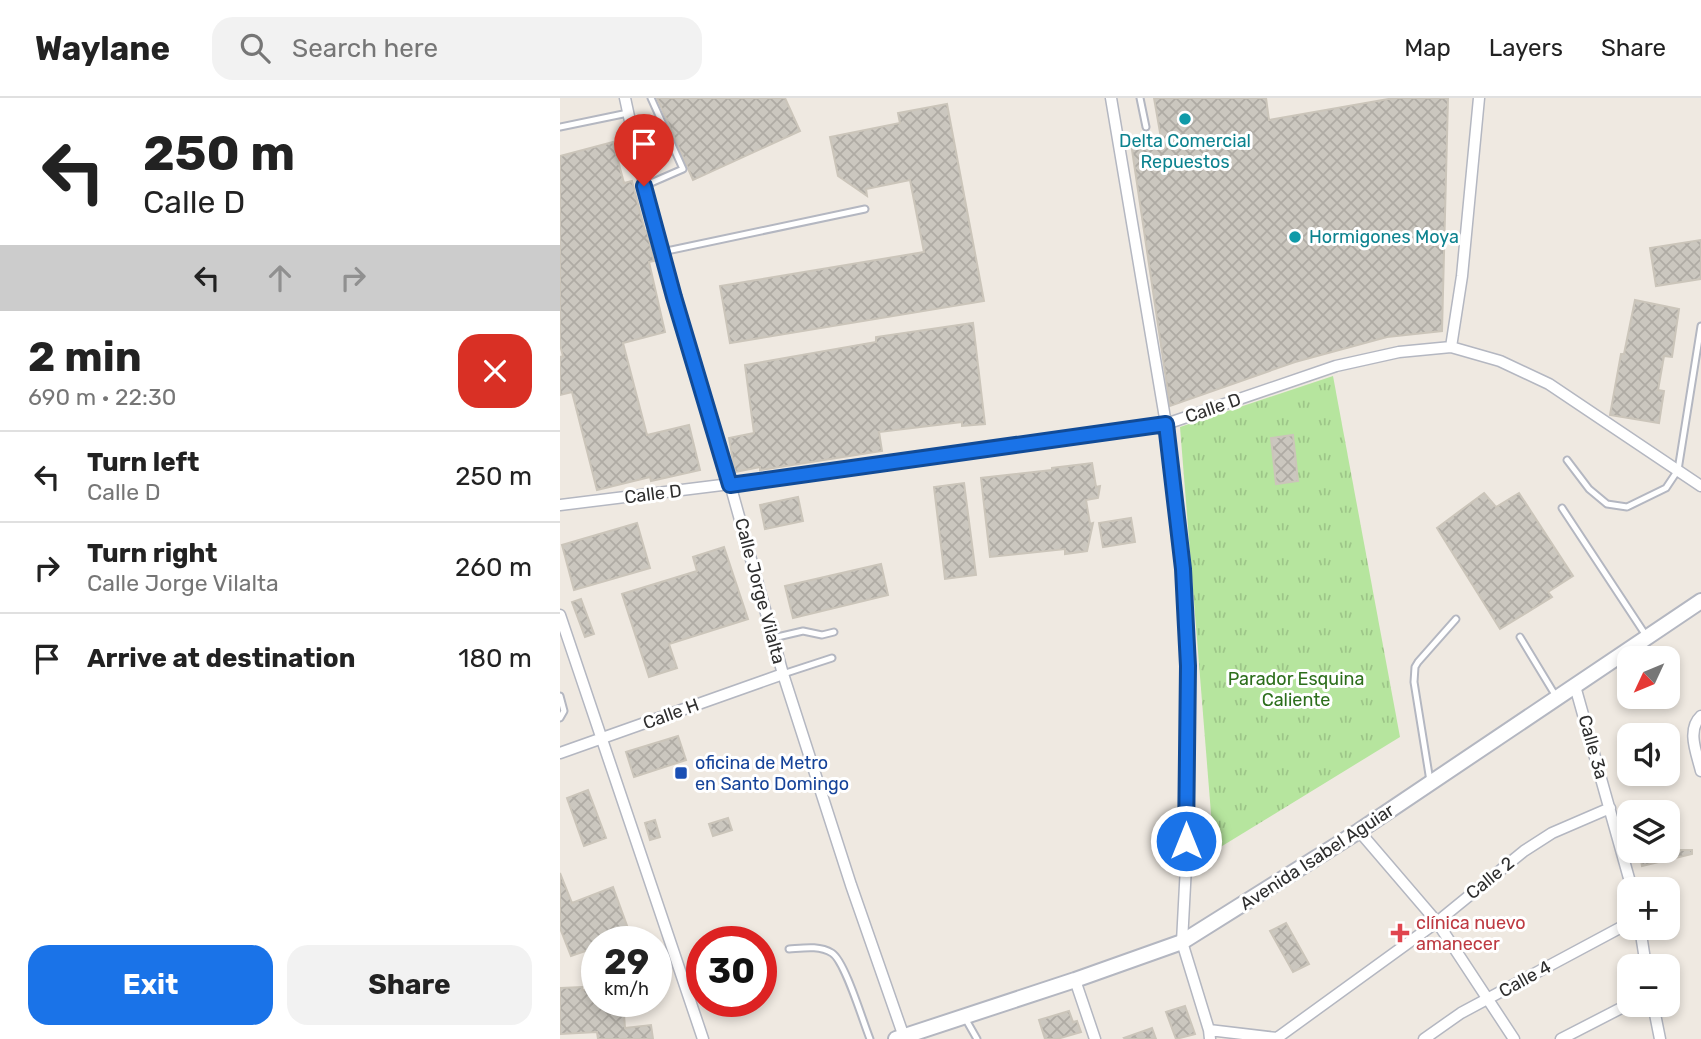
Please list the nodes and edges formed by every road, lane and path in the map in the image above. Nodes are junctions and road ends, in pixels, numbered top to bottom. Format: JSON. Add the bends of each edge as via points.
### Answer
{"nodes":[{"id":1,"x":625,"y":98,"type":"edge"},
{"id":2,"x":651,"y":98,"type":"edge"},
{"id":3,"x":1111,"y":98,"type":"edge"},
{"id":4,"x":1140,"y":98,"type":"edge"},
{"id":5,"x":1479,"y":98,"type":"edge"},
{"id":6,"x":628,"y":113,"type":"junction"},
{"id":7,"x":560,"y":127,"type":"edge"},
{"id":8,"x":1146,"y":127,"type":"dead end"},
{"id":9,"x":644,"y":186,"type":"junction"},
{"id":10,"x":864,"y":209,"type":"dead end"},
{"id":11,"x":662,"y":252,"type":"junction"},
{"id":12,"x":1701,"y":326,"type":"edge"},
{"id":13,"x":1451,"y":347,"type":"junction"},
{"id":14,"x":1166,"y":424,"type":"junction"},
{"id":15,"x":1567,"y":460,"type":"dead end"},
{"id":16,"x":1678,"y":470,"type":"junction"},
{"id":17,"x":730,"y":485,"type":"junction"},
{"id":18,"x":1701,"y":486,"type":"edge"},
{"id":19,"x":560,"y":505,"type":"edge"},
{"id":20,"x":1562,"y":508,"type":"dead end"},
{"id":21,"x":1701,"y":601,"type":"edge"},
{"id":22,"x":560,"y":615,"type":"edge"},
{"id":23,"x":1456,"y":619,"type":"dead end"},
{"id":24,"x":834,"y":632,"type":"dead end"},
{"id":25,"x":1647,"y":637,"type":"junction"},
{"id":26,"x":773,"y":638,"type":"junction"},
{"id":27,"x":1520,"y":638,"type":"dead end"},
{"id":28,"x":832,"y":658,"type":"dead end"},
{"id":29,"x":783,"y":674,"type":"junction"},
{"id":30,"x":1575,"y":686,"type":"junction"},
{"id":31,"x":560,"y":696,"type":"edge"},
{"id":32,"x":1557,"y":698,"type":"junction"},
{"id":33,"x":560,"y":718,"type":"edge"},
{"id":34,"x":1698,"y":719,"type":"edge"},
{"id":35,"x":601,"y":740,"type":"junction"},
{"id":36,"x":560,"y":753,"type":"edge"},
{"id":37,"x":1701,"y":771,"type":"edge"},
{"id":38,"x":1430,"y":783,"type":"junction"},
{"id":39,"x":1611,"y":808,"type":"junction"},
{"id":40,"x":1359,"y":831,"type":"junction"},
{"id":41,"x":1629,"y":877,"type":"edge"},
{"id":42,"x":1437,"y":922,"type":"junction"},
{"id":43,"x":1617,"y":929,"type":"edge"},
{"id":44,"x":1182,"y":942,"type":"junction"},
{"id":45,"x":789,"y":949,"type":"dead end"},
{"id":46,"x":1075,"y":980,"type":"junction"},
{"id":47,"x":1487,"y":999,"type":"junction"},
{"id":48,"x":1617,"y":1010,"type":"edge"},
{"id":49,"x":963,"y":1016,"type":"junction"},
{"id":50,"x":1656,"y":1017,"type":"edge"},
{"id":51,"x":1209,"y":1034,"type":"edge"},
{"id":52,"x":700,"y":1037,"type":"edge"},
{"id":53,"x":900,"y":1038,"type":"edge"},
{"id":54,"x":870,"y":1039,"type":"edge"},
{"id":55,"x":977,"y":1039,"type":"edge"},
{"id":56,"x":1095,"y":1039,"type":"edge"},
{"id":57,"x":1278,"y":1039,"type":"edge"},
{"id":58,"x":1424,"y":1039,"type":"edge"},
{"id":59,"x":1514,"y":1039,"type":"edge"},
{"id":60,"x":1561,"y":1039,"type":"edge"},
{"id":61,"x":1660,"y":1039,"type":"edge"}],
"edges":[{"from":1,"to":6,"type":"street","name":"Calle Jorge Vilalta"},
{"from":2,"to":9,"type":"lane","via":[[683,169]]},
{"from":3,"to":14,"type":"street"},
{"from":4,"to":8,"type":"lane"},
{"from":5,"to":13,"type":"street"},
{"from":6,"to":7,"type":"lane"},
{"from":6,"to":9,"type":"street","name":"Calle Jorge Vilalta"},
{"from":9,"to":11,"type":"street","name":"Calle Jorge Vilalta"},
{"from":10,"to":11,"type":"lane"},
{"from":11,"to":17,"type":"street","name":"Calle Jorge Vilalta"},
{"from":12,"to":16,"type":"lane"},
{"from":13,"to":14,"type":"street","name":"Calle D","via":[[1399,352],[1336,366]]},
{"from":13,"to":16,"type":"street","name":"Calle D","via":[[1500,361],[1549,384]]},
{"from":14,"to":17,"type":"street","name":"Calle D"},
{"from":14,"to":44,"type":"street","via":[[1183,569],[1188,666]]},
{"from":15,"to":16,"type":"lane","via":[[1607,504],[1627,507],[1666,488]]},
{"from":16,"to":18,"type":"street","name":"Calle D"},
{"from":17,"to":19,"type":"street","name":"Calle D"},
{"from":17,"to":26,"type":"street","name":"Calle Jorge Vilalta"},
{"from":20,"to":25,"type":"lane"},
{"from":21,"to":25,"type":"main road","name":"Avenida Isabel Aguiar"},
{"from":22,"to":35,"type":"street"},
{"from":23,"to":38,"type":"lane","via":[[1415,667]]},
{"from":24,"to":26,"type":"lane","via":[[803,631]]},
{"from":25,"to":30,"type":"main road","name":"Avenida Isabel Aguiar"},
{"from":26,"to":29,"type":"street","name":"Calle Jorge Vilalta"},
{"from":27,"to":32,"type":"lane"},
{"from":28,"to":29,"type":"lane"},
{"from":29,"to":35,"type":"street","name":"Calle H"},
{"from":29,"to":53,"type":"street","name":"Calle Jorge Vilalta"},
{"from":30,"to":32,"type":"main road","name":"Avenida Isabel Aguiar"},
{"from":30,"to":39,"type":"street","name":"Calle 3a"},
{"from":31,"to":33,"type":"lane","via":[[564,711]]},
{"from":32,"to":38,"type":"main road","name":"Avenida Isabel Aguiar"},
{"from":34,"to":37,"type":"street","via":[[1693,732]]},
{"from":35,"to":36,"type":"street","name":"Calle H"},
{"from":35,"to":52,"type":"street"},
{"from":38,"to":40,"type":"main road","name":"Avenida Isabel Aguiar"},
{"from":39,"to":41,"type":"street","name":"Calle 3a"},
{"from":39,"to":42,"type":"street","name":"Calle 2","via":[[1552,833],[1524,851]]},
{"from":40,"to":42,"type":"street"},
{"from":40,"to":44,"type":"main road","name":"Avenida Isabel Aguiar"},
{"from":42,"to":47,"type":"street"},
{"from":42,"to":57,"type":"street","name":"Calle 2"},
{"from":43,"to":47,"type":"street","name":"Calle 4"},
{"from":44,"to":46,"type":"main road","name":"Avenida Isabel Aguiar"},
{"from":44,"to":51,"type":"street"},
{"from":45,"to":54,"type":"lane","via":[[822,949],[838,958]]},
{"from":46,"to":49,"type":"main road","name":"Avenida Isabel Aguiar"},
{"from":46,"to":56,"type":"street"},
{"from":47,"to":58,"type":"street","name":"Calle 4"},
{"from":47,"to":59,"type":"street"},
{"from":48,"to":60,"type":"street"},
{"from":49,"to":53,"type":"main road","name":"Avenida Isabel Aguiar"},
{"from":49,"to":55,"type":"lane"},
{"from":50,"to":61,"type":"street"},
{"from":51,"to":57,"type":"street"}]}
